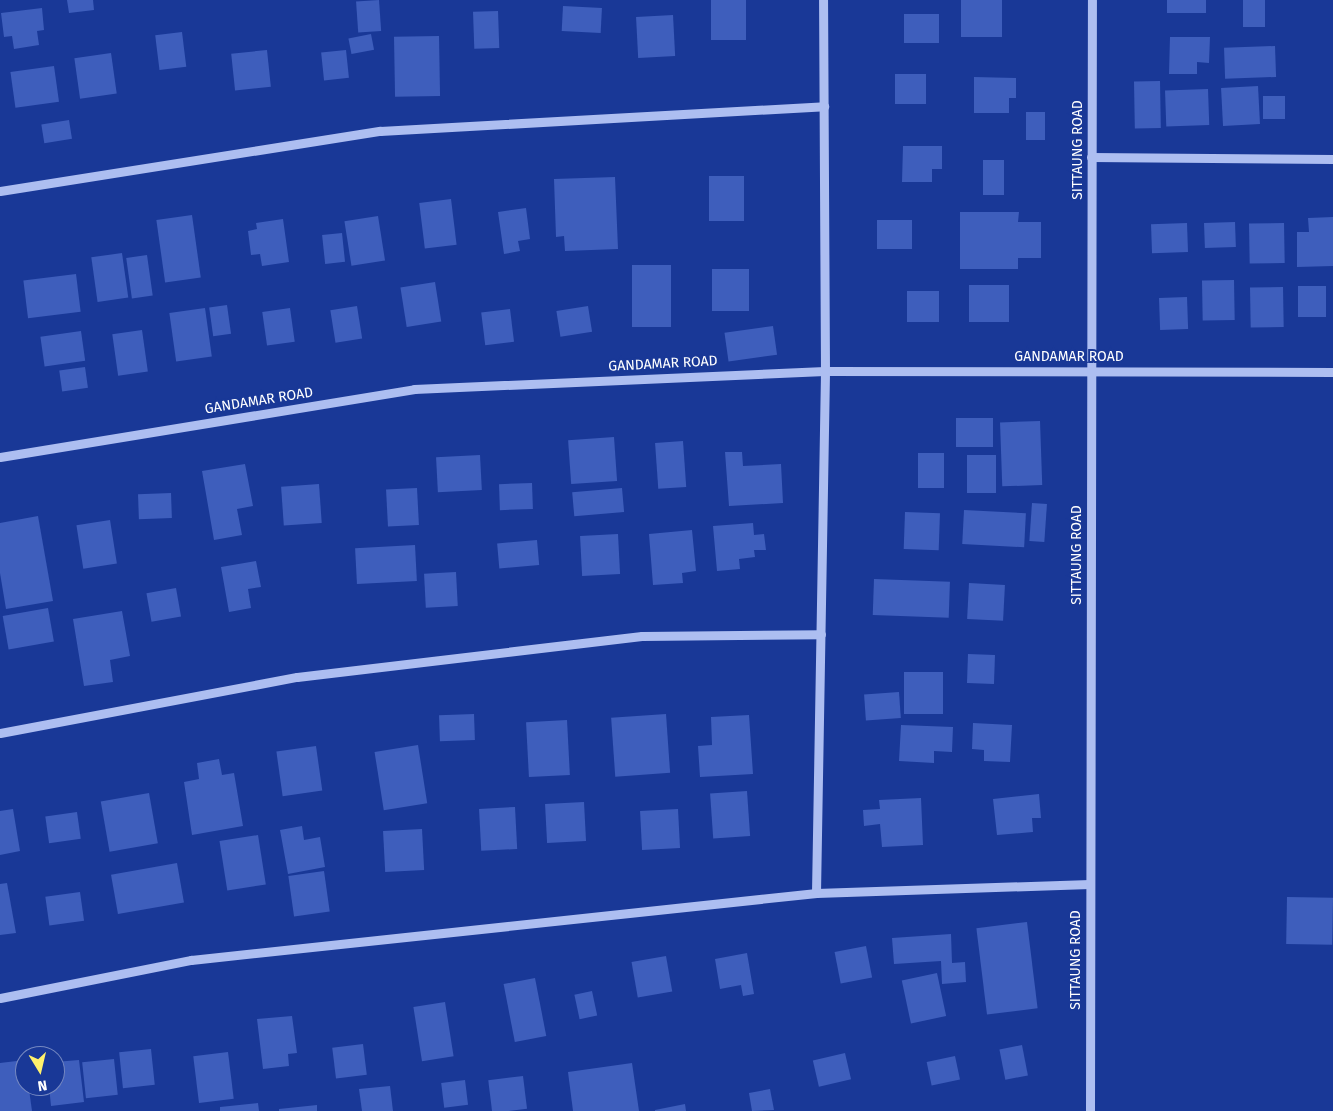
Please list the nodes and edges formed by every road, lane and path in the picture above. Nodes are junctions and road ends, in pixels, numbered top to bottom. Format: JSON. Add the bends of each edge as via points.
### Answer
{"nodes":[{"id":1,"x":823,"y":0,"type":"edge"},
{"id":2,"x":1092,"y":0,"type":"edge"},
{"id":3,"x":824,"y":106,"type":"junction"},
{"id":4,"x":1091,"y":157,"type":"junction"},
{"id":5,"x":1333,"y":159,"type":"edge"},
{"id":6,"x":0,"y":191,"type":"edge"},
{"id":7,"x":825,"y":370,"type":"junction"},
{"id":8,"x":1092,"y":371,"type":"junction"},
{"id":9,"x":1333,"y":372,"type":"edge"},
{"id":10,"x":0,"y":457,"type":"edge"},
{"id":11,"x":821,"y":634,"type":"junction"},
{"id":12,"x":0,"y":733,"type":"edge"},
{"id":13,"x":1090,"y":884,"type":"junction"},
{"id":14,"x":816,"y":893,"type":"junction"},
{"id":15,"x":0,"y":998,"type":"edge"},
{"id":16,"x":1090,"y":1111,"type":"edge"}],
"edges":[{"from":1,"to":3,"type":"street"},
{"from":2,"to":4,"type":"street","name":"SITTAUNG ROAD"},
{"from":3,"to":6,"type":"street","via":[[380,131]]},
{"from":3,"to":7,"type":"street"},
{"from":4,"to":5,"type":"street"},
{"from":4,"to":8,"type":"street","name":"SITTAUNG ROAD"},
{"from":7,"to":8,"type":"street","name":"GANDAMAR ROAD"},
{"from":7,"to":10,"type":"street","name":"GANDAMAR ROAD","via":[[414,389]]},
{"from":7,"to":11,"type":"street"},
{"from":8,"to":9,"type":"street","name":"GANDAMAR ROAD"},
{"from":8,"to":13,"type":"street","name":"SITTAUNG ROAD"},
{"from":11,"to":12,"type":"street","via":[[642,636],[307,676]]},
{"from":11,"to":14,"type":"street"},
{"from":13,"to":14,"type":"street"},
{"from":13,"to":16,"type":"street","name":"SITTAUNG ROAD"},
{"from":14,"to":15,"type":"street","via":[[191,960]]}]}
